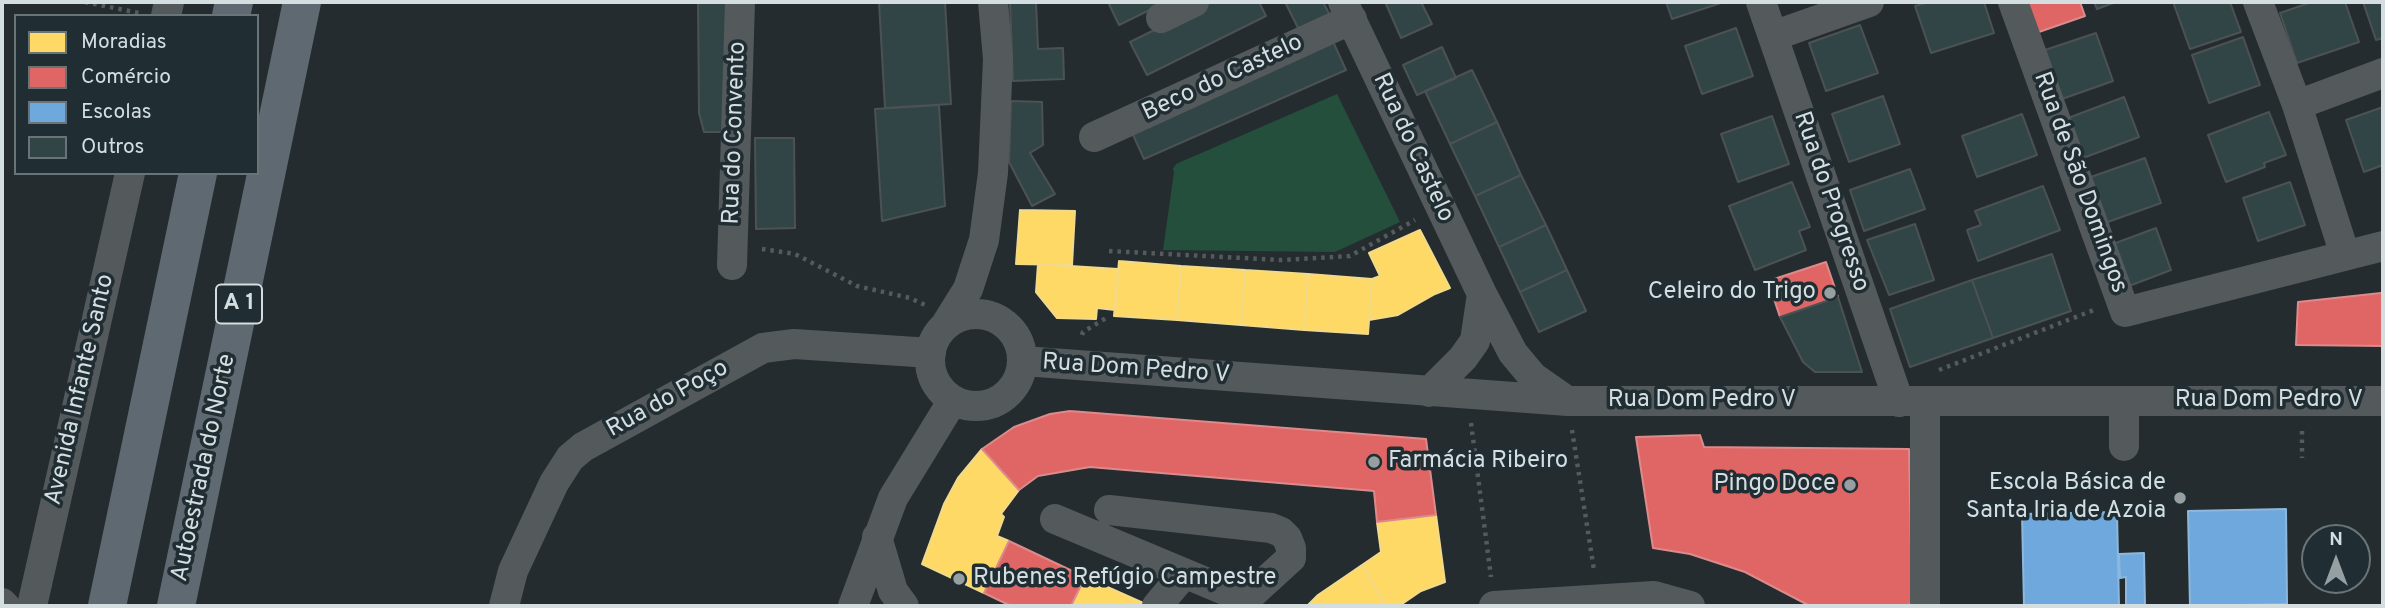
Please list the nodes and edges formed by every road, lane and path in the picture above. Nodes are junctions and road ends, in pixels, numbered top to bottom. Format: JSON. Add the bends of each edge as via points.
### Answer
{"nodes":[{"id":1,"x":85,"y":2,"type":"edge"},
{"id":2,"x":169,"y":2,"type":"edge"},
{"id":3,"x":302,"y":2,"type":"edge"},
{"id":4,"x":740,"y":2,"type":"edge"},
{"id":5,"x":993,"y":2,"type":"edge"},
{"id":6,"x":1194,"y":2,"type":"edge"},
{"id":7,"x":1761,"y":2,"type":"edge"},
{"id":8,"x":1868,"y":2,"type":"edge"},
{"id":9,"x":2013,"y":2,"type":"edge"},
{"id":10,"x":2258,"y":2,"type":"edge"},
{"id":11,"x":1347,"y":10,"type":"edge"},
{"id":12,"x":153,"y":14,"type":"edge"},
{"id":13,"x":1160,"y":18,"type":"dead end"},
{"id":14,"x":1773,"y":36,"type":"junction"},
{"id":15,"x":2383,"y":73,"type":"edge"},
{"id":16,"x":2297,"y":105,"type":"junction"},
{"id":17,"x":1094,"y":137,"type":"dead end"},
{"id":18,"x":130,"y":175,"type":"edge"},
{"id":19,"x":198,"y":175,"type":"edge"},
{"id":20,"x":1442,"y":211,"type":"junction"},
{"id":21,"x":2383,"y":246,"type":"edge"},
{"id":22,"x":1110,"y":251,"type":"dead end"},
{"id":23,"x":732,"y":254,"type":"joint"},
{"id":24,"x":2345,"y":255,"type":"junction"},
{"id":25,"x":1482,"y":294,"type":"junction"},
{"id":26,"x":2121,"y":299,"type":"junction"},
{"id":27,"x":1106,"y":318,"type":"dead end"},
{"id":28,"x":948,"y":322,"type":"junction"},
{"id":29,"x":1081,"y":339,"type":"dead end"},
{"id":30,"x":931,"y":353,"type":"junction"},
{"id":31,"x":1023,"y":361,"type":"junction"},
{"id":32,"x":1429,"y":392,"type":"junction"},
{"id":33,"x":1467,"y":394,"type":"junction"},
{"id":34,"x":1906,"y":398,"type":"junction"},
{"id":35,"x":953,"y":400,"type":"junction"},
{"id":36,"x":1568,"y":401,"type":"junction"},
{"id":37,"x":2124,"y":401,"type":"junction"},
{"id":38,"x":2383,"y":401,"type":"edge"},
{"id":39,"x":2124,"y":446,"type":"dead end"},
{"id":40,"x":1109,"y":510,"type":"dead end"},
{"id":41,"x":1055,"y":519,"type":"dead end"},
{"id":42,"x":877,"y":537,"type":"junction"},
{"id":43,"x":1184,"y":574,"type":"junction"},
{"id":44,"x":1598,"y":599,"type":"junction"},
{"id":45,"x":32,"y":606,"type":"edge"},
{"id":46,"x":107,"y":606,"type":"edge"},
{"id":47,"x":176,"y":606,"type":"edge"},
{"id":48,"x":504,"y":606,"type":"edge"},
{"id":49,"x":853,"y":606,"type":"edge"},
{"id":50,"x":904,"y":606,"type":"edge"},
{"id":51,"x":1157,"y":606,"type":"edge"},
{"id":52,"x":1174,"y":606,"type":"edge"},
{"id":53,"x":1494,"y":606,"type":"edge"},
{"id":54,"x":1690,"y":606,"type":"edge"},
{"id":55,"x":1925,"y":606,"type":"edge"}],
"edges":[{"from":1,"to":12,"type":"path"},
{"from":2,"to":12,"type":"street"},
{"from":3,"to":47,"type":"highway","name":"Autoestrada do Norte","number":"A 1"},
{"from":4,"to":23,"type":"street","name":"Rua do Convento"},
{"from":5,"to":28,"type":"street","via":[[998,59],[993,173],[984,240],[968,289]]},
{"from":6,"to":13,"type":"street"},
{"from":7,"to":14,"type":"street","name":"Rua do Progresso"},
{"from":8,"to":14,"type":"street"},
{"from":9,"to":26,"type":"street","name":"Rua de São Domingos"},
{"from":10,"to":16,"type":"street"},
{"from":11,"to":17,"type":"street","name":"Beco do Castelo"},
{"from":11,"to":20,"type":"street","name":"Rua do Castelo"},
{"from":14,"to":34,"type":"street","name":"Rua do Progresso"},
{"from":15,"to":16,"type":"street"},
{"from":16,"to":24,"type":"street"},
{"from":18,"to":45,"type":"street","name":"Avenida Infante Santo"},
{"from":19,"to":46,"type":"highway"},
{"from":20,"to":22,"type":"path","via":[[1408,223],[1350,256],[1281,260]]},
{"from":20,"to":25,"type":"street","name":"Rua do Castelo"},
{"from":21,"to":24,"type":"street","name":"Rua de São Domingos"},
{"from":23,"to":28,"type":"path","via":[[795,254],[856,286],[910,298]]},
{"from":24,"to":26,"type":"street","name":"Rua de São Domingos","via":[[2125,312]]},
{"from":25,"to":32,"type":"street","via":[[1475,341]]},
{"from":25,"to":36,"type":"street","name":"Rua do Castelo","via":[[1513,353],[1533,377]]},
{"from":26,"to":34,"type":"path"},
{"from":27,"to":29,"type":"path","via":[[1083,332]]},
{"from":28,"to":30,"type":"street"},
{"from":28,"to":31,"type":"street","via":[[973,314],[1002,322],[1017,340]]},
{"from":30,"to":35,"type":"street","via":[[935,380]]},
{"from":30,"to":48,"type":"street","name":"Rua do Poço","via":[[794,344],[762,348],[583,447],[554,483],[513,571]]},
{"from":31,"to":32,"type":"street","name":"Rua Dom Pedro V"},
{"from":31,"to":35,"type":"street","via":[[1020,377],[999,401],[968,405]]},
{"from":32,"to":33,"type":"street","name":"Rua Dom Pedro V"},
{"from":33,"to":36,"type":"street","name":"Rua Dom Pedro V"},
{"from":33,"to":53,"type":"path"},
{"from":34,"to":36,"type":"street","name":"Rua Dom Pedro V"},
{"from":34,"to":37,"type":"street","name":"Rua Dom Pedro V"},
{"from":34,"to":55,"type":"street","name":"Rua do Progresso"},
{"from":35,"to":42,"type":"street","via":[[893,498]]},
{"from":36,"to":44,"type":"path"},
{"from":37,"to":38,"type":"street","name":"Rua Dom Pedro V"},
{"from":37,"to":39,"type":"street"},
{"from":40,"to":43,"type":"street","via":[[1271,528],[1281,532],[1291,548],[1291,558],[1246,599]]},
{"from":41,"to":43,"type":"street"},
{"from":42,"to":49,"type":"street"},
{"from":42,"to":50,"type":"street","via":[[893,591]]},
{"from":43,"to":51,"type":"street"},
{"from":43,"to":52,"type":"street"},
{"from":44,"to":53,"type":"street"},
{"from":44,"to":54,"type":"street","via":[[1654,596]]}]}
